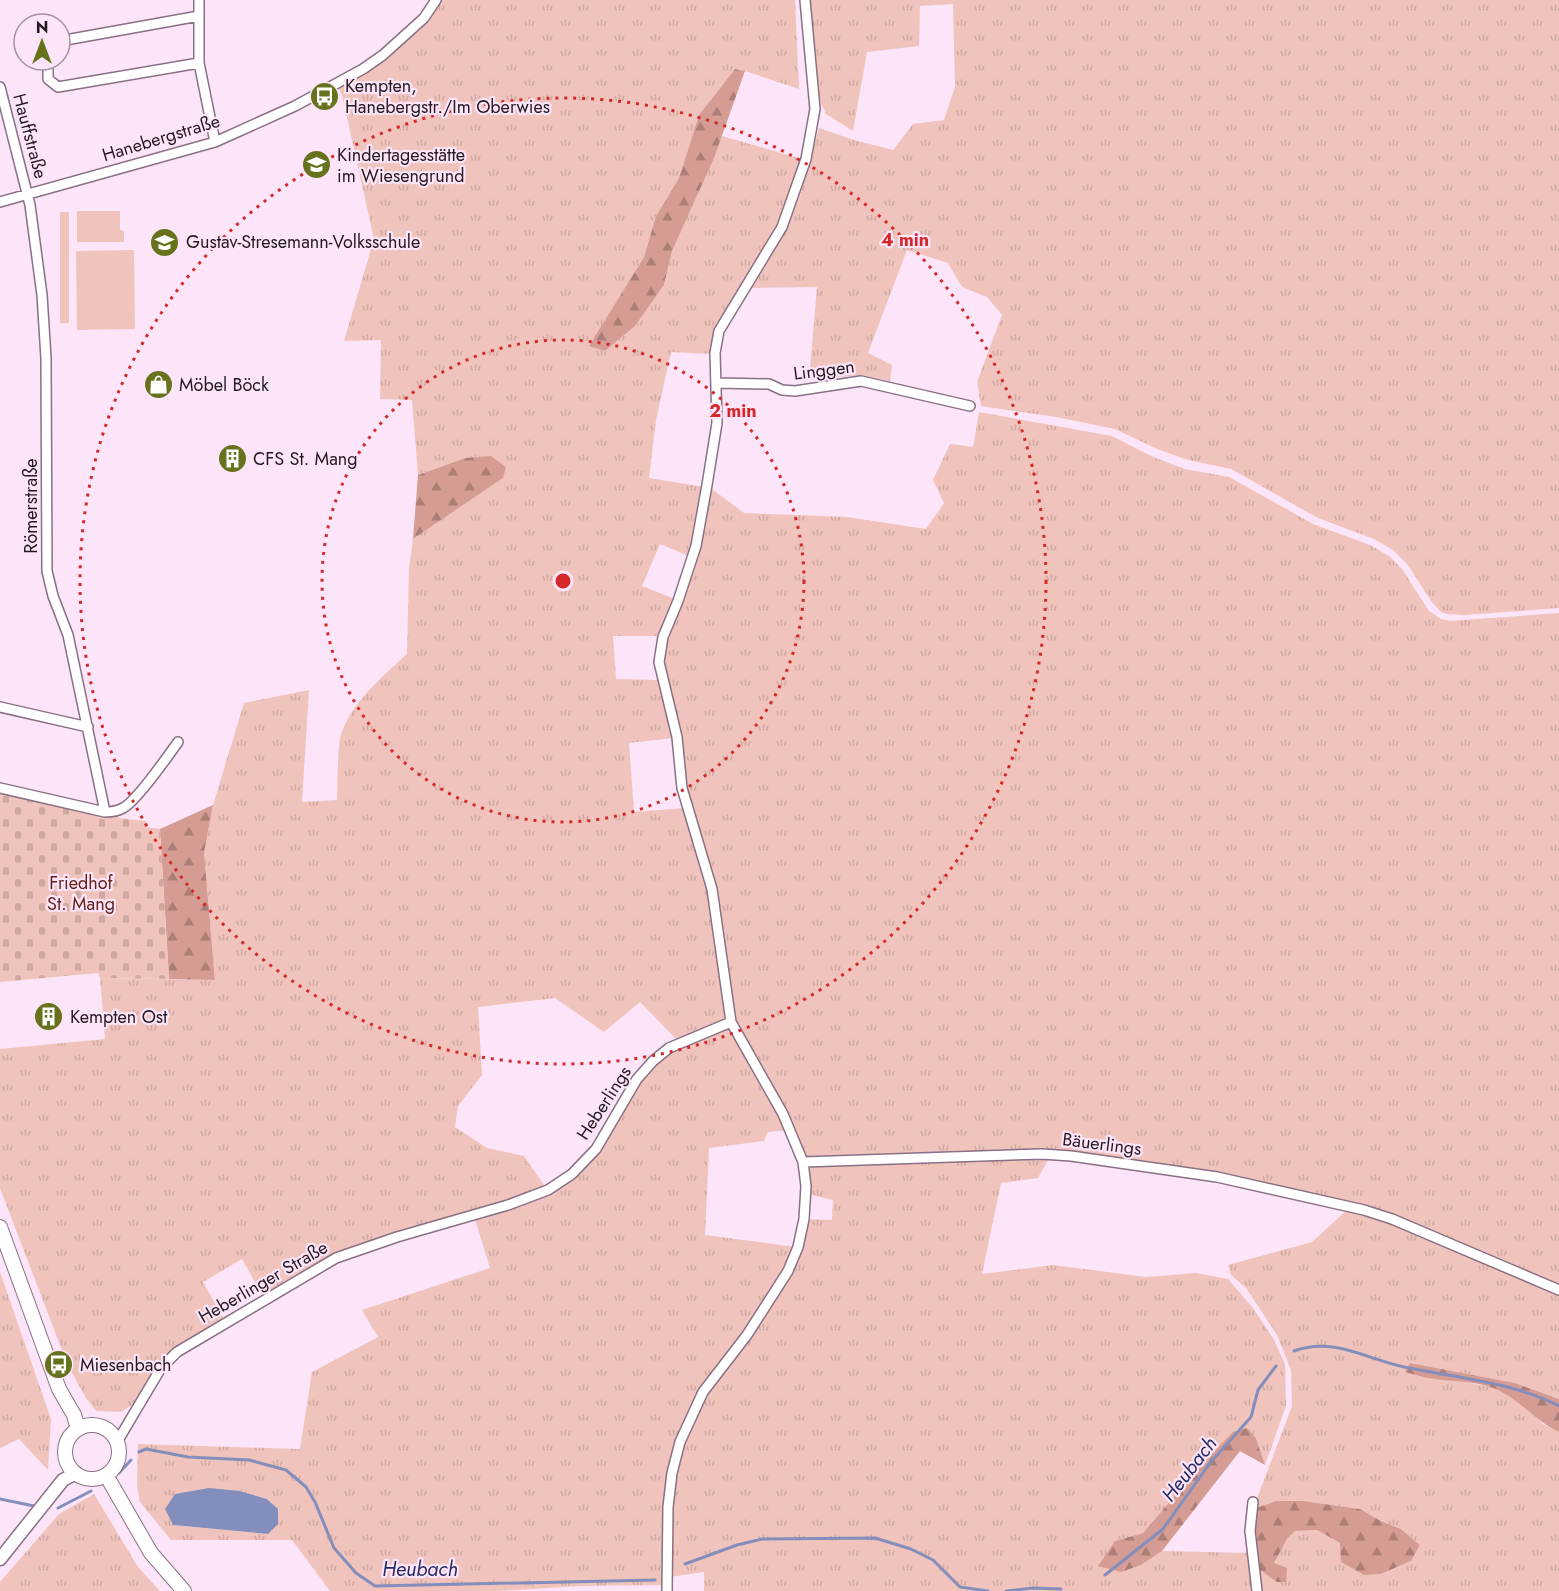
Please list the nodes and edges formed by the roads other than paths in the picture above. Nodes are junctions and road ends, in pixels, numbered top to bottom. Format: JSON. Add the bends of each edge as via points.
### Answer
{"nodes":[{"id":1,"x":199,"y":0,"type":"edge"},
{"id":2,"x":436,"y":0,"type":"edge"},
{"id":3,"x":805,"y":0,"type":"edge"},
{"id":4,"x":199,"y":16,"type":"junction"},
{"id":5,"x":72,"y":39,"type":"edge"},
{"id":6,"x":199,"y":63,"type":"junction"},
{"id":7,"x":48,"y":72,"type":"edge"},
{"id":8,"x":0,"y":93,"type":"edge"},
{"id":9,"x":215,"y":142,"type":"junction"},
{"id":10,"x":28,"y":194,"type":"junction"},
{"id":11,"x":0,"y":202,"type":"edge"},
{"id":12,"x":717,"y":383,"type":"junction"},
{"id":13,"x":970,"y":406,"type":"dead end"},
{"id":14,"x":0,"y":707,"type":"edge"},
{"id":15,"x":88,"y":727,"type":"junction"},
{"id":16,"x":178,"y":742,"type":"dead end"},
{"id":17,"x":0,"y":788,"type":"edge"},
{"id":18,"x":105,"y":812,"type":"junction"},
{"id":19,"x":731,"y":1022,"type":"junction"},
{"id":20,"x":803,"y":1162,"type":"junction"},
{"id":21,"x":508,"y":1205,"type":"joint"},
{"id":22,"x":0,"y":1227,"type":"edge"},
{"id":23,"x":1559,"y":1290,"type":"edge"},
{"id":24,"x":78,"y":1429,"type":"junction"},
{"id":25,"x":117,"y":1442,"type":"junction"},
{"id":26,"x":75,"y":1473,"type":"junction"},
{"id":27,"x":106,"y":1475,"type":"junction"},
{"id":28,"x":1252,"y":1502,"type":"dead end"},
{"id":29,"x":0,"y":1559,"type":"edge"},
{"id":30,"x":184,"y":1591,"type":"edge"},
{"id":31,"x":667,"y":1591,"type":"edge"},
{"id":32,"x":1257,"y":1591,"type":"edge"}],
"edges":[{"from":1,"to":4,"type":"street"},
{"from":2,"to":9,"type":"street","name":"Hanebergstraße","via":[[424,18],[363,69],[295,106]]},
{"from":3,"to":12,"type":"street","via":[[814,109],[806,159],[782,227],[719,331],[715,353]]},
{"from":4,"to":5,"type":"street"},
{"from":4,"to":6,"type":"street"},
{"from":6,"to":7,"type":"street","via":[[58,87],[48,79]]},
{"from":6,"to":9,"type":"street"},
{"from":8,"to":10,"type":"street","name":"Hauffstraße"},
{"from":9,"to":10,"type":"street","name":"Hanebergstraße"},
{"from":10,"to":11,"type":"street","name":"Hanebergstraße"},
{"from":10,"to":15,"type":"street","name":"Römerstraße","via":[[38,250],[46,358],[47,571],[68,635]]},
{"from":12,"to":13,"type":"street","name":"Linggen","via":[[769,384],[795,391],[861,381]]},
{"from":12,"to":19,"type":"street","via":[[717,423],[696,546],[663,637],[659,662],[677,737],[682,788],[711,889]]},
{"from":14,"to":15,"type":"street"},
{"from":15,"to":18,"type":"street","name":"Römerstraße"},
{"from":16,"to":18,"type":"street","via":[[134,800],[124,808]]},
{"from":17,"to":18,"type":"street"},
{"from":19,"to":20,"type":"street","via":[[783,1114]]},
{"from":19,"to":21,"type":"street","name":"Heberlings","via":[[669,1048],[653,1061],[637,1079],[596,1149],[575,1171],[548,1190]]},
{"from":20,"to":23,"type":"street","name":"Bäuerlings","via":[[1042,1154],[1217,1177],[1392,1219]]},
{"from":20,"to":31,"type":"street","via":[[804,1219],[788,1271],[704,1392],[680,1442],[668,1507]]},
{"from":21,"to":25,"type":"street","name":"Heberlinger Straße","via":[[336,1258],[197,1339],[161,1368]]},
{"from":22,"to":24,"type":"main road","via":[[59,1389]]},
{"from":24,"to":25,"type":"main road","via":[[95,1425],[107,1430]]},
{"from":24,"to":26,"type":"main road","via":[[65,1449],[67,1463]]},
{"from":25,"to":27,"type":"main road","via":[[114,1467]]},
{"from":26,"to":27,"type":"main road","via":[[90,1479]]},
{"from":26,"to":29,"type":"street","via":[[63,1479]]},
{"from":27,"to":30,"type":"main road","via":[[151,1552]]},
{"from":28,"to":32,"type":"street","via":[[1250,1531]]}]}
